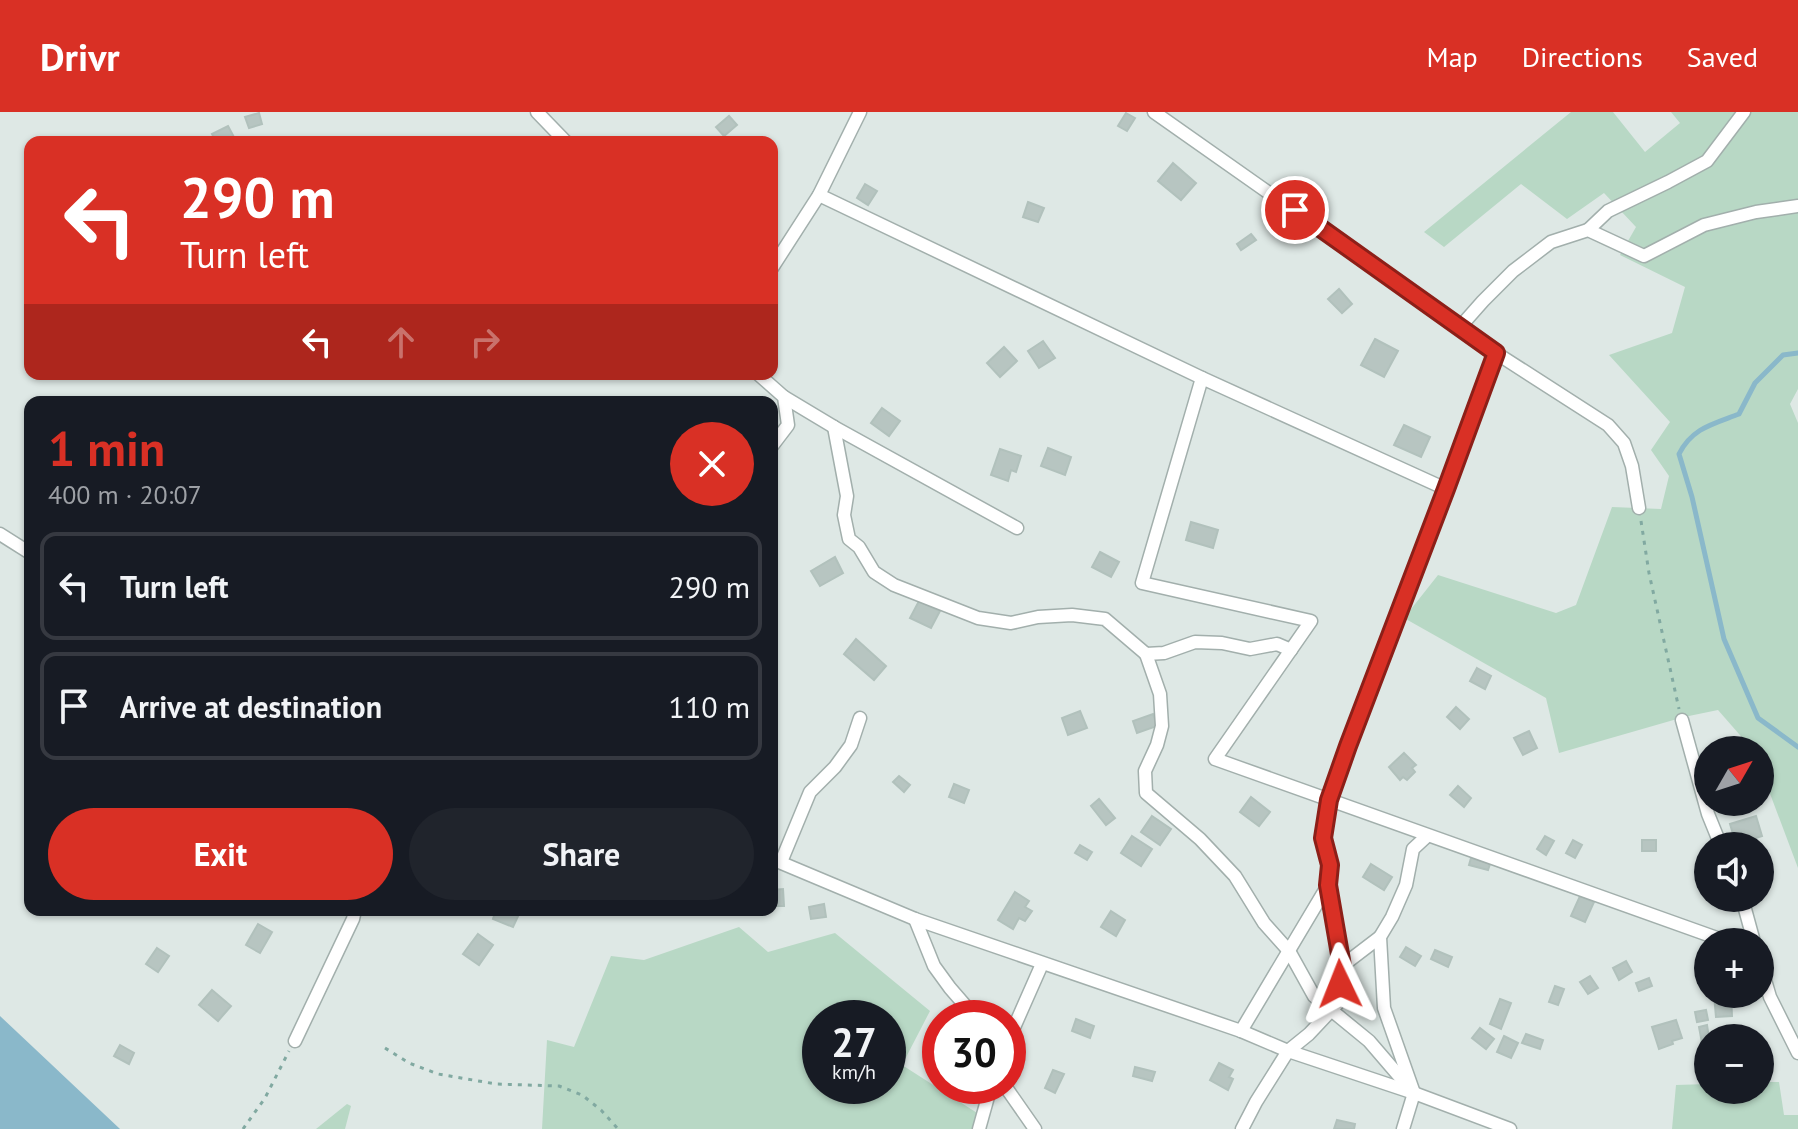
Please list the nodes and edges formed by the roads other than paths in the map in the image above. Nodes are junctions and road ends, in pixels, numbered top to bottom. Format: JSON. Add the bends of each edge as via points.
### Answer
{"nodes":[{"id":1,"x":537,"y":112,"type":"edge"},
{"id":2,"x":860,"y":112,"type":"edge"},
{"id":3,"x":1154,"y":112,"type":"edge"},
{"id":4,"x":1744,"y":112,"type":"edge"},
{"id":5,"x":560,"y":136,"type":"edge"},
{"id":6,"x":819,"y":195,"type":"junction"},
{"id":7,"x":1798,"y":206,"type":"edge"},
{"id":8,"x":1588,"y":230,"type":"junction"},
{"id":9,"x":778,"y":259,"type":"edge"},
{"id":10,"x":1460,"y":327,"type":"junction"},
{"id":11,"x":1496,"y":353,"type":"junction"},
{"id":12,"x":1202,"y":378,"type":"junction"},
{"id":13,"x":765,"y":380,"type":"edge"},
{"id":14,"x":784,"y":397,"type":"junction"},
{"id":15,"x":834,"y":427,"type":"junction"},
{"id":16,"x":778,"y":438,"type":"edge"},
{"id":17,"x":1446,"y":489,"type":"junction"},
{"id":18,"x":1639,"y":508,"type":"road end"},
{"id":19,"x":1017,"y":528,"type":"dead end"},
{"id":20,"x":0,"y":534,"type":"edge"},
{"id":21,"x":24,"y":549,"type":"edge"},
{"id":22,"x":1291,"y":650,"type":"junction"},
{"id":23,"x":1146,"y":654,"type":"junction"},
{"id":24,"x":860,"y":718,"type":"dead end"},
{"id":25,"x":1682,"y":720,"type":"road end"},
{"id":26,"x":1329,"y":800,"type":"junction"},
{"id":27,"x":1715,"y":832,"type":"edge"},
{"id":28,"x":1427,"y":836,"type":"junction"},
{"id":29,"x":778,"y":858,"type":"edge"},
{"id":30,"x":778,"y":862,"type":"edge"},
{"id":31,"x":1328,"y":885,"type":"junction"},
{"id":32,"x":354,"y":916,"type":"edge"},
{"id":33,"x":915,"y":919,"type":"junction"},
{"id":34,"x":1694,"y":930,"type":"edge"},
{"id":35,"x":1380,"y":937,"type":"junction"},
{"id":36,"x":1289,"y":951,"type":"junction"},
{"id":37,"x":1042,"y":964,"type":"junction"},
{"id":38,"x":1342,"y":966,"type":"junction"},
{"id":39,"x":960,"y":1000,"type":"edge"},
{"id":40,"x":1026,"y":1000,"type":"edge"},
{"id":41,"x":1774,"y":1005,"type":"edge"},
{"id":42,"x":1333,"y":1010,"type":"junction"},
{"id":43,"x":1241,"y":1031,"type":"junction"},
{"id":44,"x":295,"y":1041,"type":"road end"},
{"id":45,"x":1288,"y":1051,"type":"junction"},
{"id":46,"x":1798,"y":1053,"type":"edge"},
{"id":47,"x":1414,"y":1093,"type":"junction"},
{"id":48,"x":986,"y":1104,"type":"edge"},
{"id":49,"x":1018,"y":1104,"type":"edge"},
{"id":50,"x":979,"y":1129,"type":"edge"},
{"id":51,"x":1035,"y":1129,"type":"edge"},
{"id":52,"x":1242,"y":1129,"type":"edge"},
{"id":53,"x":1403,"y":1129,"type":"edge"},
{"id":54,"x":1510,"y":1129,"type":"edge"}],
"edges":[{"from":1,"to":5,"type":"street"},
{"from":2,"to":6,"type":"street"},
{"from":3,"to":10,"type":"street"},
{"from":4,"to":8,"type":"street","via":[[1707,161],[1608,211]]},
{"from":6,"to":9,"type":"street"},
{"from":6,"to":12,"type":"street"},
{"from":7,"to":8,"type":"street","via":[[1704,225],[1644,256]]},
{"from":8,"to":10,"type":"street","via":[[1551,242],[1513,271]]},
{"from":10,"to":11,"type":"street"},
{"from":11,"to":17,"type":"street"},
{"from":11,"to":18,"type":"street","via":[[1608,425],[1624,443]]},
{"from":12,"to":17,"type":"street"},
{"from":12,"to":22,"type":"street","via":[[1142,583],[1311,621]]},
{"from":13,"to":14,"type":"street"},
{"from":14,"to":15,"type":"street"},
{"from":14,"to":16,"type":"street","via":[[788,425]]},
{"from":15,"to":19,"type":"street"},
{"from":15,"to":23,"type":"street","via":[[849,539],[874,572],[978,618],[1011,623],[1072,615],[1105,619]]},
{"from":17,"to":26,"type":"street"},
{"from":20,"to":21,"type":"street"},
{"from":22,"to":23,"type":"street","via":[[1277,644],[1250,649],[1195,642]]},
{"from":22,"to":26,"type":"street","via":[[1215,759]]},
{"from":23,"to":36,"type":"street","via":[[1160,694],[1162,726],[1145,771],[1146,793],[1235,876]]},
{"from":24,"to":29,"type":"street","via":[[851,745],[810,792]]},
{"from":25,"to":27,"type":"street"},
{"from":26,"to":28,"type":"street"},
{"from":26,"to":31,"type":"street","via":[[1323,838],[1330,865]]},
{"from":28,"to":34,"type":"street"},
{"from":28,"to":35,"type":"street","via":[[1413,849],[1406,885]]},
{"from":30,"to":33,"type":"street"},
{"from":31,"to":36,"type":"street"},
{"from":31,"to":38,"type":"street"},
{"from":32,"to":44,"type":"street"},
{"from":33,"to":37,"type":"street"},
{"from":33,"to":39,"type":"street","via":[[934,966]]},
{"from":35,"to":38,"type":"street"},
{"from":35,"to":47,"type":"street","via":[[1384,1008]]},
{"from":36,"to":42,"type":"street","via":[[1314,996]]},
{"from":36,"to":43,"type":"street"},
{"from":37,"to":40,"type":"street"},
{"from":37,"to":43,"type":"street"},
{"from":38,"to":42,"type":"street"},
{"from":41,"to":46,"type":"street"},
{"from":42,"to":45,"type":"street"},
{"from":42,"to":47,"type":"street","via":[[1369,1041]]},
{"from":43,"to":45,"type":"street"},
{"from":45,"to":47,"type":"street"},
{"from":45,"to":52,"type":"street"},
{"from":47,"to":53,"type":"street"},
{"from":47,"to":54,"type":"street"},
{"from":48,"to":50,"type":"street"},
{"from":49,"to":51,"type":"street"}]}
